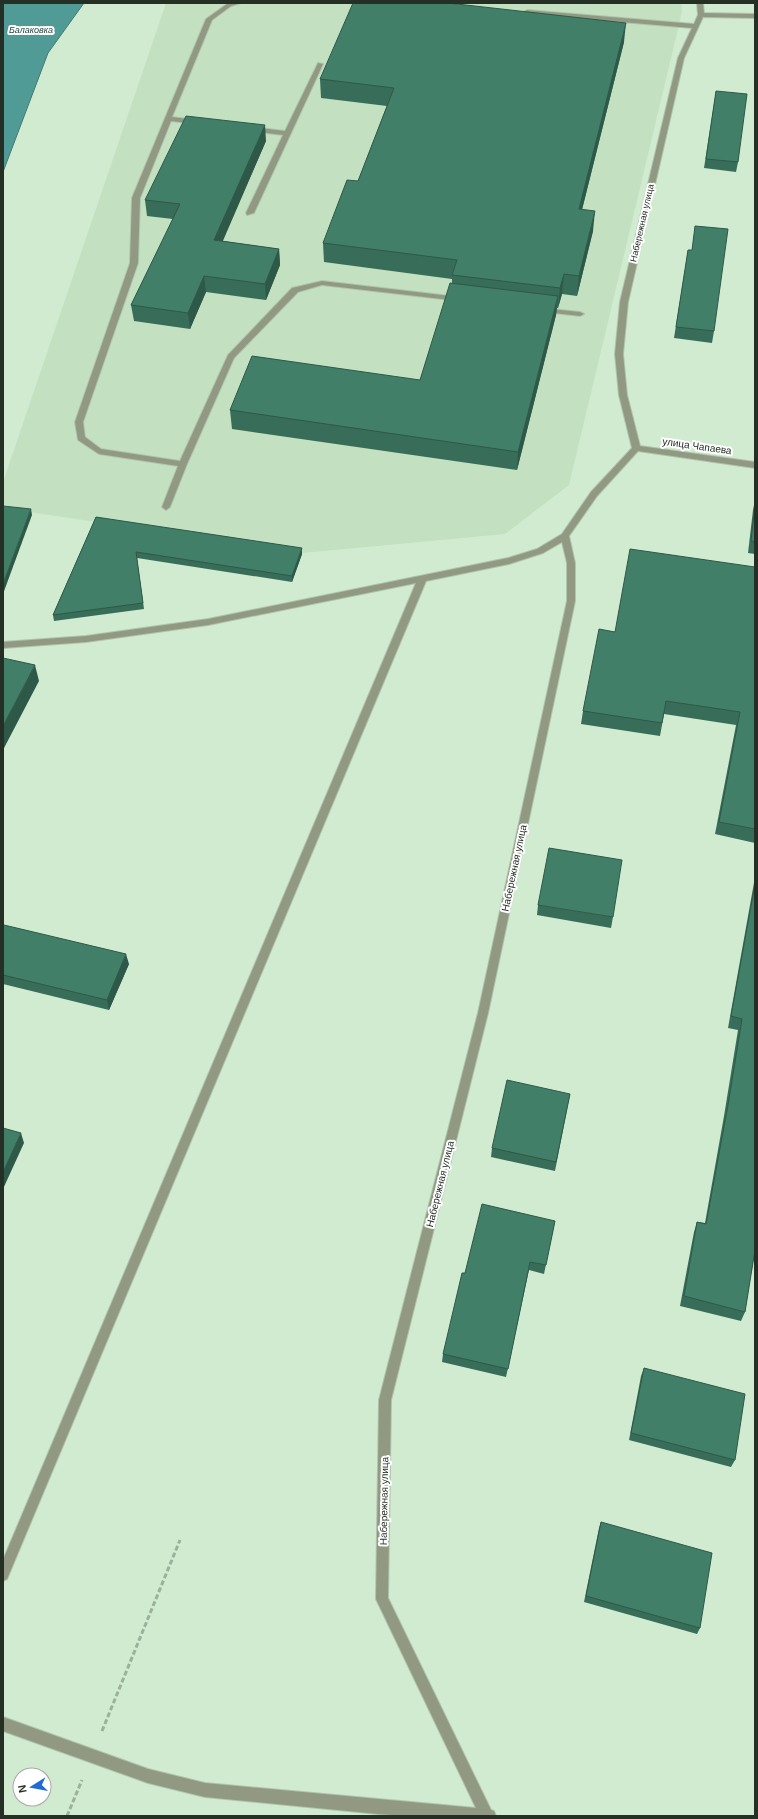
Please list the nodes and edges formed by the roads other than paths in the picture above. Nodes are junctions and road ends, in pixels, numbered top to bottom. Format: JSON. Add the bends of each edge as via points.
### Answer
{"nodes":[{"id":1,"x":238,"y":3,"type":"edge"},
{"id":2,"x":700,"y":3,"type":"edge"},
{"id":3,"x":521,"y":12,"type":"edge"},
{"id":4,"x":701,"y":15,"type":"junction"},
{"id":5,"x":755,"y":16,"type":"edge"},
{"id":6,"x":697,"y":26,"type":"junction"},
{"id":7,"x":320,"y":64,"type":"dead end"},
{"id":8,"x":168,"y":119,"type":"junction"},
{"id":9,"x":205,"y":124,"type":"edge"},
{"id":10,"x":243,"y":128,"type":"edge"},
{"id":11,"x":288,"y":133,"type":"junction"},
{"id":12,"x":250,"y":213,"type":"dead end"},
{"id":13,"x":470,"y":301,"type":"edge"},
{"id":14,"x":533,"y":308,"type":"edge"},
{"id":15,"x":580,"y":314,"type":"dead end"},
{"id":16,"x":636,"y":448,"type":"junction"},
{"id":17,"x":183,"y":464,"type":"junction"},
{"id":18,"x":755,"y":465,"type":"edge"},
{"id":19,"x":166,"y":507,"type":"dead end"},
{"id":20,"x":564,"y":536,"type":"junction"},
{"id":21,"x":422,"y":579,"type":"junction"},
{"id":22,"x":3,"y":645,"type":"edge"},
{"id":23,"x":3,"y":1575,"type":"edge"},
{"id":24,"x":3,"y":1724,"type":"edge"},
{"id":25,"x":488,"y":1816,"type":"edge"}],
"edges":[{"from":1,"to":8,"type":"street","via":[[229,5],[208,19]]},
{"from":2,"to":4,"type":"street","name":"Набережная улица"},
{"from":3,"to":6,"type":"street"},
{"from":4,"to":5,"type":"street"},
{"from":4,"to":6,"type":"street","name":"Набережная улица"},
{"from":6,"to":16,"type":"street","name":"Набережная улица","via":[[681,58],[624,302],[619,354],[623,395]]},
{"from":7,"to":11,"type":"street"},
{"from":8,"to":9,"type":"street"},
{"from":8,"to":17,"type":"street","via":[[136,198],[134,263],[79,422],[81,438],[99,451]]},
{"from":10,"to":11,"type":"street"},
{"from":11,"to":12,"type":"street"},
{"from":13,"to":17,"type":"street","via":[[322,283],[295,290],[231,357]]},
{"from":14,"to":15,"type":"street"},
{"from":16,"to":18,"type":"street","name":"улица Чапаева"},
{"from":16,"to":20,"type":"street","via":[[594,494]]},
{"from":17,"to":19,"type":"street"},
{"from":20,"to":21,"type":"street","via":[[540,551],[509,561]]},
{"from":20,"to":25,"type":"street","name":"Набережная улица","via":[[571,563],[571,601],[483,1013],[385,1400],[382,1599]]},
{"from":21,"to":22,"type":"street","via":[[208,622],[86,639]]},
{"from":21,"to":23,"type":"street"},
{"from":24,"to":25,"type":"street","via":[[148,1776],[205,1790]]}]}
